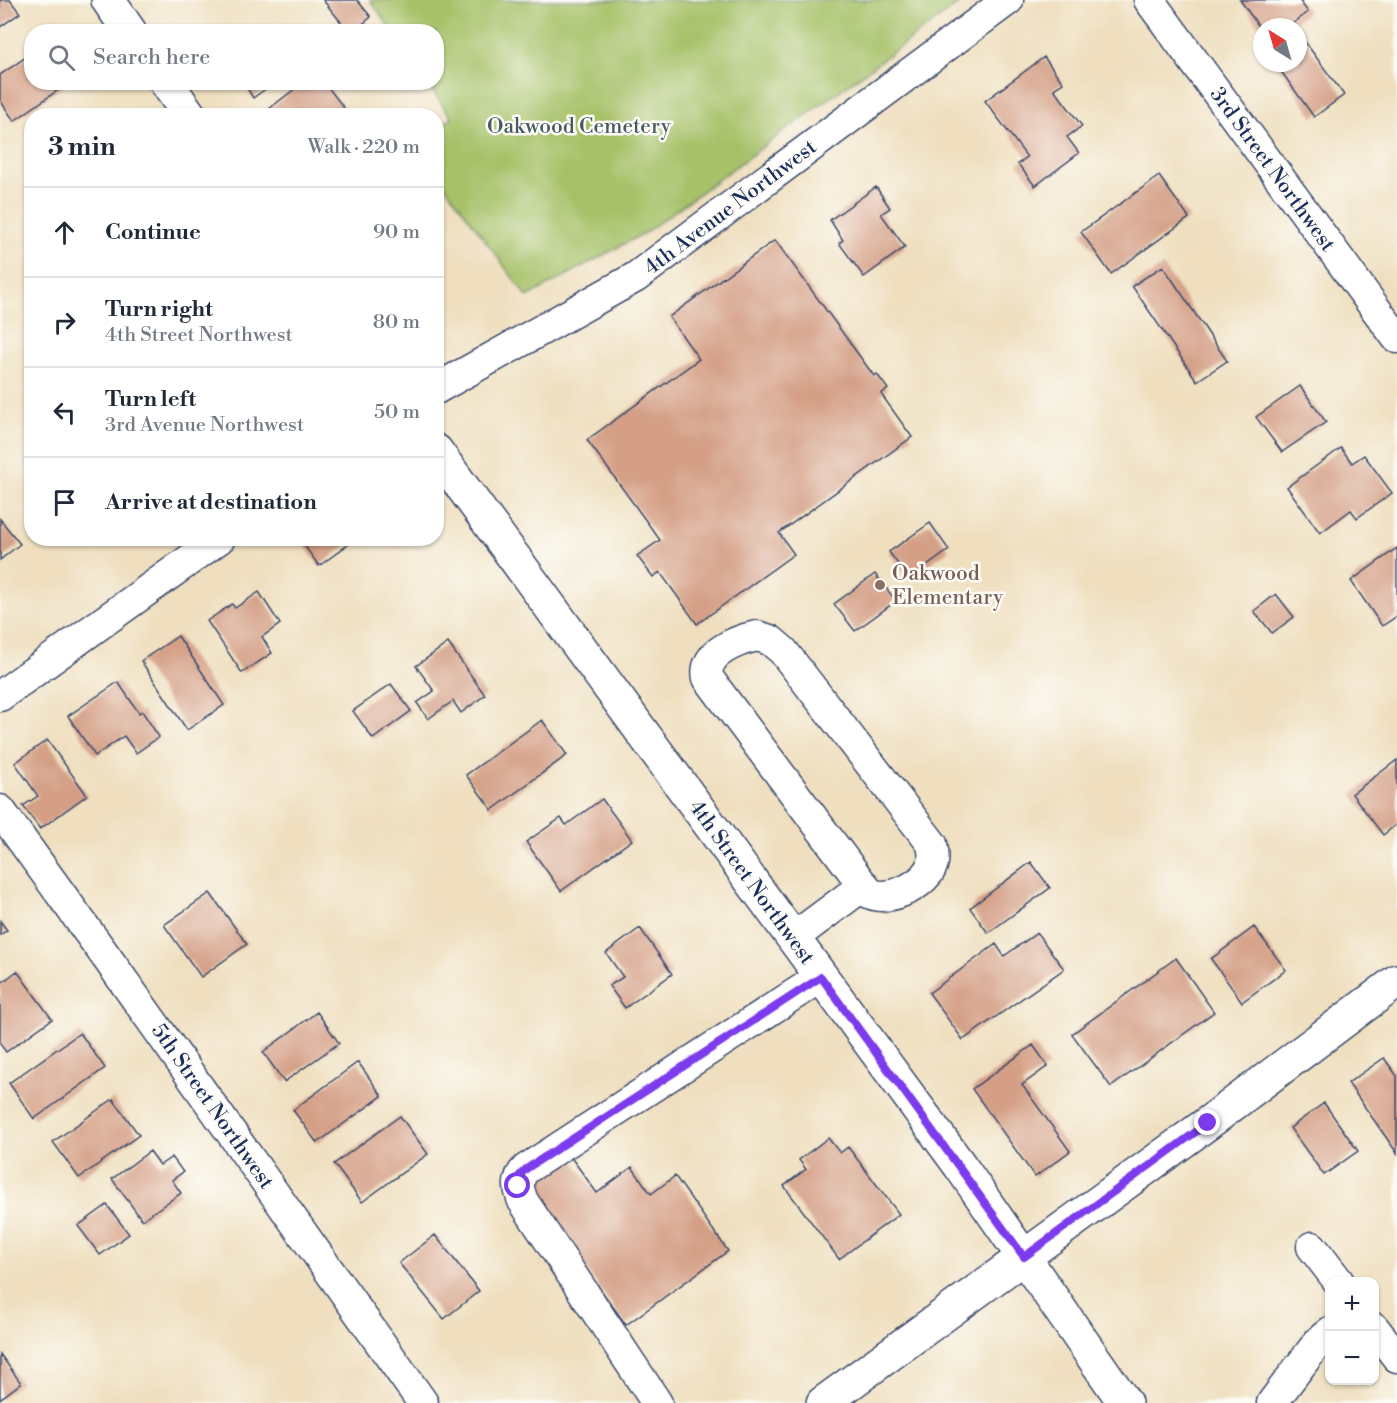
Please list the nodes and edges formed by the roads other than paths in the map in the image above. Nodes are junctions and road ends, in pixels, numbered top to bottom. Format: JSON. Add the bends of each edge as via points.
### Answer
{"nodes":[{"id":1,"x":108,"y":0,"type":"edge"},
{"id":2,"x":1008,"y":0,"type":"edge"},
{"id":3,"x":1149,"y":0,"type":"edge"},
{"id":4,"x":124,"y":24,"type":"edge"},
{"id":5,"x":172,"y":90,"type":"edge"},
{"id":6,"x":184,"y":108,"type":"edge"},
{"id":7,"x":1397,"y":338,"type":"edge"},
{"id":8,"x":444,"y":385,"type":"edge"},
{"id":9,"x":444,"y":462,"type":"edge"},
{"id":10,"x":209,"y":546,"type":"edge"},
{"id":11,"x":0,"y":696,"type":"edge"},
{"id":12,"x":0,"y":810,"type":"edge"},
{"id":13,"x":864,"y":885,"type":"junction"},
{"id":14,"x":793,"y":938,"type":"junction"},
{"id":15,"x":821,"y":977,"type":"junction"},
{"id":16,"x":1397,"y":981,"type":"edge"},
{"id":17,"x":1312,"y":1247,"type":"dead end"},
{"id":18,"x":1024,"y":1257,"type":"junction"},
{"id":19,"x":1336,"y":1277,"type":"edge"},
{"id":20,"x":1376,"y":1331,"type":"edge"},
{"id":21,"x":1325,"y":1336,"type":"edge"},
{"id":22,"x":1397,"y":1357,"type":"edge"},
{"id":23,"x":837,"y":1399,"type":"edge"},
{"id":24,"x":423,"y":1403,"type":"edge"},
{"id":25,"x":657,"y":1403,"type":"edge"},
{"id":26,"x":1125,"y":1403,"type":"edge"},
{"id":27,"x":1272,"y":1403,"type":"edge"}],
"edges":[{"from":1,"to":4,"type":"main road"},
{"from":2,"to":8,"type":"street","name":"4th Avenue Northwest","via":[[636,277]]},
{"from":3,"to":7,"type":"street","name":"3rd Street Northwest"},
{"from":5,"to":6,"type":"main road"},
{"from":9,"to":14,"type":"main road","name":"4th Street Northwest"},
{"from":10,"to":11,"type":"street"},
{"from":12,"to":24,"type":"street","name":"5th Street Northwest"},
{"from":13,"to":13,"type":"street","via":[[877,897],[906,890],[929,873],[934,855],[932,844],[783,651],[758,636],[741,639],[709,662],[708,678]]},
{"from":13,"to":14,"type":"street"},
{"from":14,"to":15,"type":"main road","name":"4th Street Northwest"},
{"from":15,"to":18,"type":"main road","name":"4th Street Northwest"},
{"from":15,"to":25,"type":"street","via":[[526,1169],[518,1180],[523,1201]]},
{"from":16,"to":18,"type":"main road"},
{"from":17,"to":19,"type":"street"},
{"from":18,"to":23,"type":"main road"},
{"from":18,"to":26,"type":"main road","name":"4th Street Northwest"},
{"from":20,"to":22,"type":"street"},
{"from":21,"to":27,"type":"street"}]}
